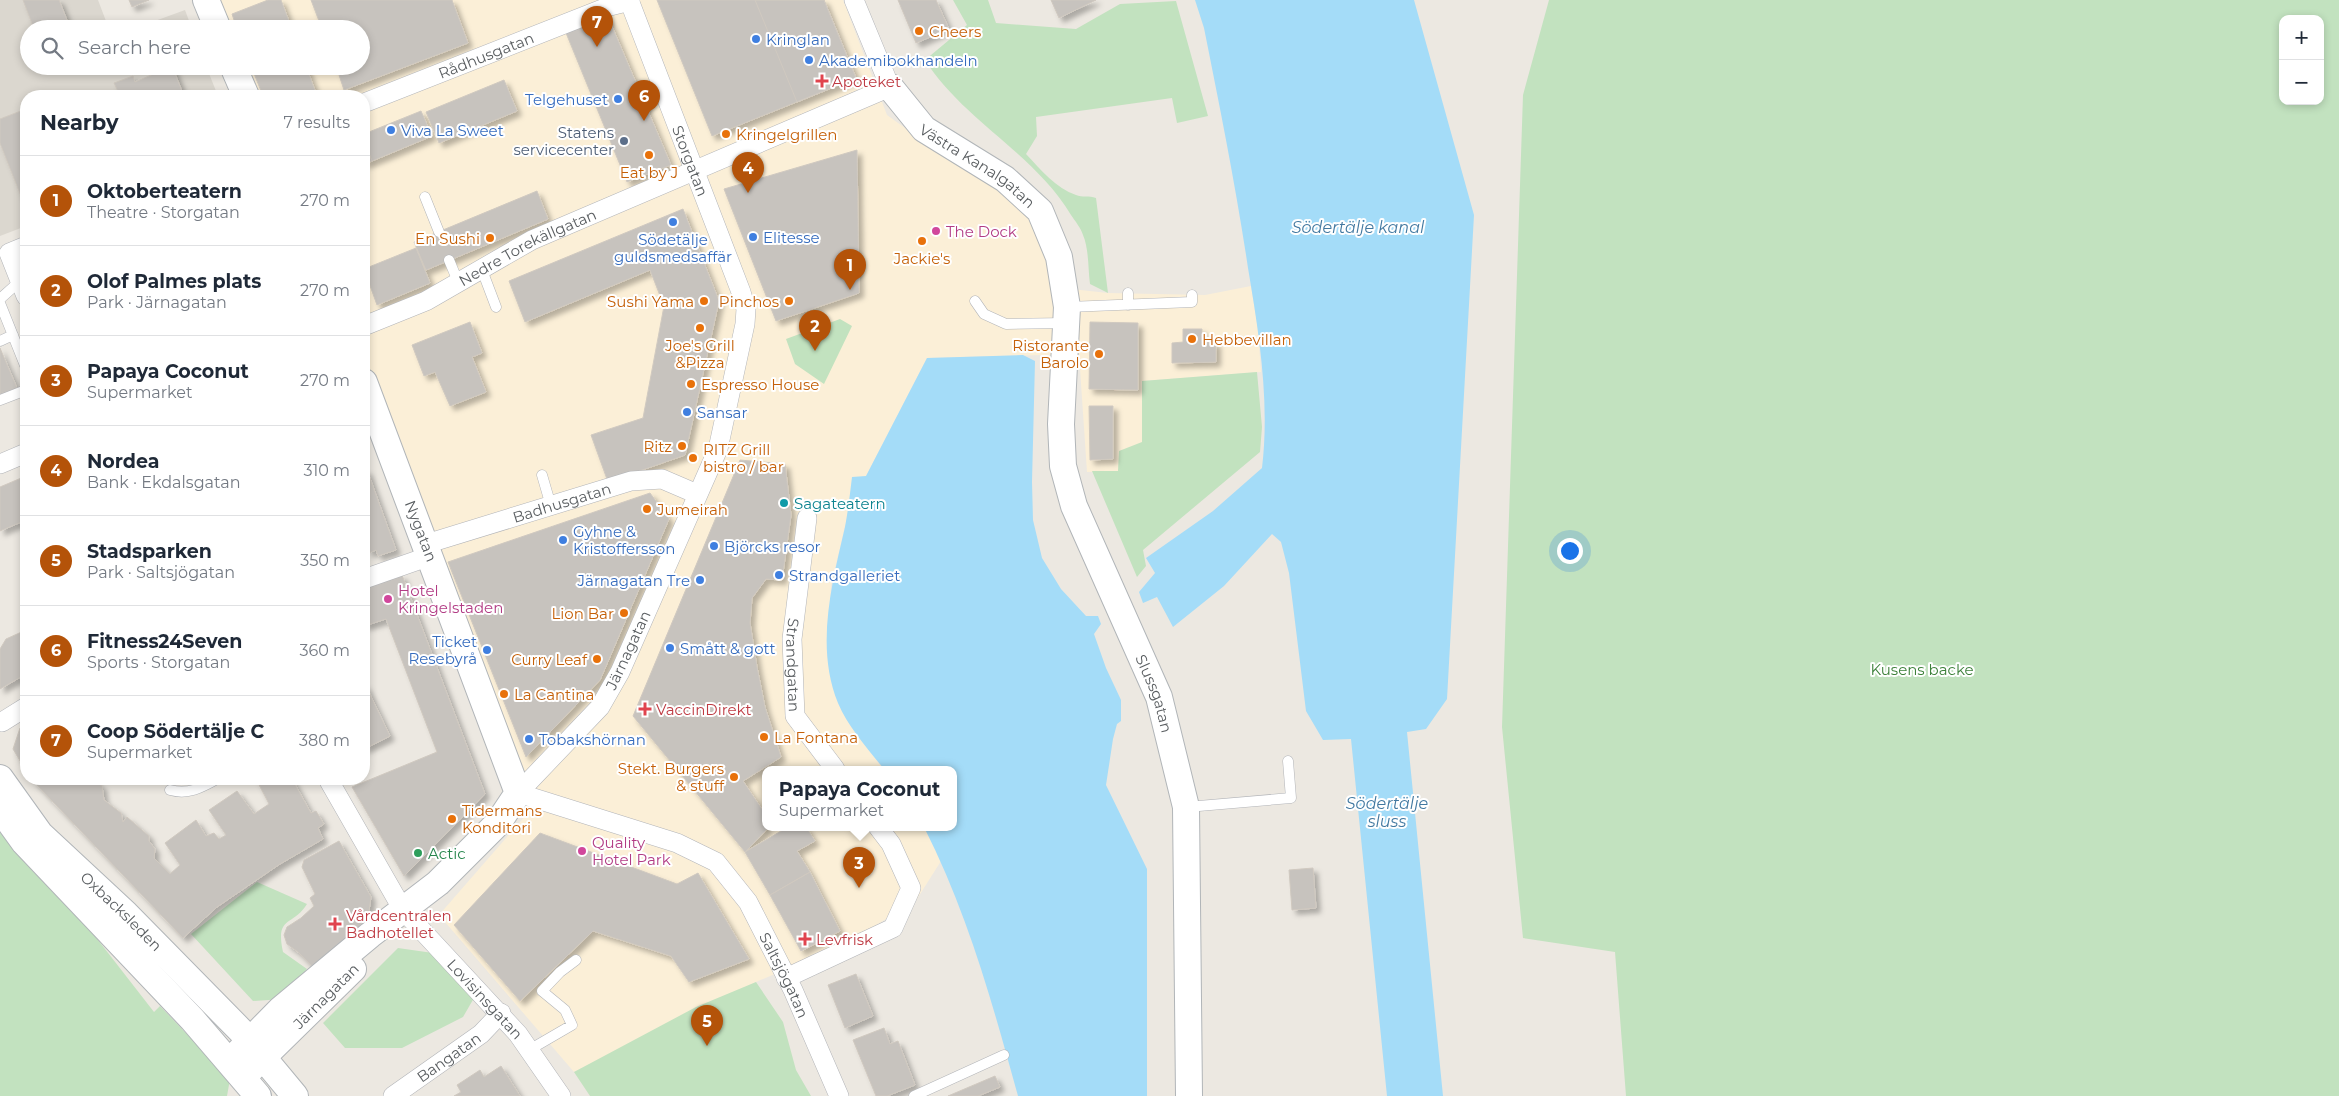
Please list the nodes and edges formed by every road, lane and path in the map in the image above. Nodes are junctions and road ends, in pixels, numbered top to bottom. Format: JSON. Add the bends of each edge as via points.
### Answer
{"nodes":[{"id":1,"x":206,"y":0,"type":"edge"},
{"id":2,"x":630,"y":0,"type":"edge"},
{"id":3,"x":854,"y":0,"type":"edge"},
{"id":4,"x":214,"y":20,"type":"edge"},
{"id":5,"x":238,"y":75,"type":"edge"},
{"id":6,"x":890,"y":87,"type":"junction"},
{"id":7,"x":244,"y":90,"type":"edge"},
{"id":8,"x":370,"y":101,"type":"edge"},
{"id":9,"x":694,"y":171,"type":"junction"},
{"id":10,"x":425,"y":197,"type":"dead end"},
{"id":11,"x":438,"y":232,"type":"dead end"},
{"id":12,"x":20,"y":248,"type":"edge"},
{"id":13,"x":449,"y":260,"type":"dead end"},
{"id":14,"x":482,"y":270,"type":"junction"},
{"id":15,"x":20,"y":280,"type":"edge"},
{"id":16,"x":458,"y":284,"type":"junction"},
{"id":17,"x":20,"y":289,"type":"edge"},
{"id":18,"x":1128,"y":294,"type":"dead end"},
{"id":19,"x":1192,"y":295,"type":"dead end"},
{"id":20,"x":0,"y":299,"type":"edge"},
{"id":21,"x":975,"y":301,"type":"dead end"},
{"id":22,"x":0,"y":303,"type":"edge"},
{"id":23,"x":1128,"y":305,"type":"junction"},
{"id":24,"x":496,"y":307,"type":"dead end"},
{"id":25,"x":1067,"y":315,"type":"junction"},
{"id":26,"x":370,"y":324,"type":"edge"},
{"id":27,"x":745,"y":324,"type":"joint"},
{"id":28,"x":13,"y":335,"type":"junction"},
{"id":29,"x":0,"y":341,"type":"edge"},
{"id":30,"x":20,"y":353,"type":"edge"},
{"id":31,"x":20,"y":392,"type":"edge"},
{"id":32,"x":370,"y":398,"type":"edge"},
{"id":33,"x":0,"y":400,"type":"edge"},
{"id":34,"x":20,"y":456,"type":"edge"},
{"id":35,"x":0,"y":464,"type":"edge"},
{"id":36,"x":542,"y":476,"type":"dead end"},
{"id":37,"x":697,"y":494,"type":"junction"},
{"id":38,"x":551,"y":506,"type":"junction"},
{"id":39,"x":807,"y":518,"type":"dead end"},
{"id":40,"x":428,"y":550,"type":"junction"},
{"id":41,"x":370,"y":576,"type":"edge"},
{"id":42,"x":20,"y":711,"type":"edge"},
{"id":43,"x":2,"y":722,"type":"dead end"},
{"id":44,"x":1288,"y":761,"type":"dead end"},
{"id":45,"x":833,"y":766,"type":"edge"},
{"id":46,"x":0,"y":778,"type":"edge"},
{"id":47,"x":206,"y":785,"type":"edge"},
{"id":48,"x":331,"y":785,"type":"edge"},
{"id":49,"x":170,"y":790,"type":"dead end"},
{"id":50,"x":518,"y":793,"type":"junction"},
{"id":51,"x":1186,"y":807,"type":"junction"},
{"id":52,"x":0,"y":809,"type":"edge"},
{"id":53,"x":881,"y":831,"type":"edge"},
{"id":54,"x":403,"y":910,"type":"junction"},
{"id":55,"x":576,"y":960,"type":"dead end"},
{"id":56,"x":786,"y":978,"type":"junction"},
{"id":57,"x":500,"y":1013,"type":"junction"},
{"id":58,"x":257,"y":1049,"type":"junction"},
{"id":59,"x":529,"y":1050,"type":"junction"},
{"id":60,"x":1004,"y":1055,"type":"dead end"},
{"id":61,"x":244,"y":1078,"type":"edge"},
{"id":62,"x":295,"y":1096,"type":"edge"},
{"id":63,"x":393,"y":1096,"type":"edge"},
{"id":64,"x":561,"y":1096,"type":"edge"},
{"id":65,"x":839,"y":1096,"type":"edge"},
{"id":66,"x":914,"y":1096,"type":"edge"},
{"id":67,"x":1189,"y":1096,"type":"edge"}],
"edges":[{"from":1,"to":4,"type":"street"},
{"from":2,"to":8,"type":"street","name":"Rådhusgatan"},
{"from":2,"to":9,"type":"street","name":"Storgatan"},
{"from":3,"to":6,"type":"street"},
{"from":5,"to":7,"type":"street"},
{"from":6,"to":9,"type":"street","name":"Nedre Torekällgatan"},
{"from":6,"to":25,"type":"street","name":"Västra Kanalgatan","via":[[924,129],[1005,179],[1040,211],[1059,257]]},
{"from":9,"to":14,"type":"street","name":"Nedre Torekällgatan","via":[[532,240]]},
{"from":9,"to":27,"type":"street","name":"Storgatan","via":[[741,292],[746,309]]},
{"from":10,"to":11,"type":"lane"},
{"from":12,"to":15,"type":"street","via":[[9,253]]},
{"from":13,"to":16,"type":"lane"},
{"from":14,"to":16,"type":"street","name":"Nedre Torekällgatan"},
{"from":14,"to":24,"type":"lane"},
{"from":16,"to":26,"type":"street","name":"Nedre Torekällgatan"},
{"from":17,"to":20,"type":"lane"},
{"from":18,"to":23,"type":"lane"},
{"from":19,"to":23,"type":"lane","via":[[1192,302]]},
{"from":21,"to":25,"type":"lane","via":[[984,314],[1006,324]]},
{"from":22,"to":28,"type":"lane"},
{"from":23,"to":25,"type":"lane"},
{"from":25,"to":51,"type":"street","name":"Slussgatan","via":[[1061,424],[1063,466],[1074,506],[1159,697]]},
{"from":27,"to":37,"type":"street","name":"Järnagatan","via":[[718,449]]},
{"from":28,"to":29,"type":"lane"},
{"from":28,"to":30,"type":"lane"},
{"from":31,"to":33,"type":"lane"},
{"from":32,"to":40,"type":"street","name":"Nygatan"},
{"from":34,"to":35,"type":"street"},
{"from":36,"to":38,"type":"lane"},
{"from":37,"to":38,"type":"street","name":"Badhusgatan","via":[[662,479],[632,481]]},
{"from":37,"to":50,"type":"street","name":"Järnagatan","via":[[620,672],[600,707]]},
{"from":38,"to":40,"type":"street","name":"Badhusgatan"},
{"from":39,"to":45,"type":"street","name":"Strandgatan","via":[[792,639],[795,716]]},
{"from":40,"to":41,"type":"street","name":"Badhusgatan"},
{"from":40,"to":50,"type":"street","name":"Nygatan"},
{"from":42,"to":43,"type":"street"},
{"from":44,"to":51,"type":"lane","via":[[1291,798]]},
{"from":46,"to":58,"type":"street","name":"Oxbacksleden","via":[[40,834],[126,914]]},
{"from":47,"to":49,"type":"lane","via":[[181,793]]},
{"from":48,"to":54,"type":"street","name":"Lovisinsgatan"},
{"from":50,"to":54,"type":"street","name":"Järnagatan","via":[[498,823],[438,884]]},
{"from":50,"to":56,"type":"street","name":"Saltsjögatan","via":[[677,842],[716,862],[748,902]]},
{"from":51,"to":67,"type":"street","name":"Slussgatan"},
{"from":52,"to":61,"type":"street","name":"Oxbacksleden","via":[[24,842]]},
{"from":53,"to":56,"type":"street","via":[[891,844],[910,888],[893,928]]},
{"from":54,"to":57,"type":"street","name":"Lovisinsgatan"},
{"from":54,"to":58,"type":"street","name":"Järnagatan","via":[[280,1010]]},
{"from":55,"to":59,"type":"lane","via":[[542,991],[565,1010],[572,1025]]},
{"from":56,"to":65,"type":"street","name":"Saltsjögatan"},
{"from":57,"to":59,"type":"street","name":"Lovisinsgatan"},
{"from":57,"to":63,"type":"street","name":"Bangatan","via":[[481,1034]]},
{"from":58,"to":61,"type":"street","name":"Järnagatan"},
{"from":58,"to":62,"type":"street","name":"Oxbacksleden"},
{"from":59,"to":64,"type":"street","name":"Lovisinsgatan"},
{"from":60,"to":66,"type":"lane"}]}
